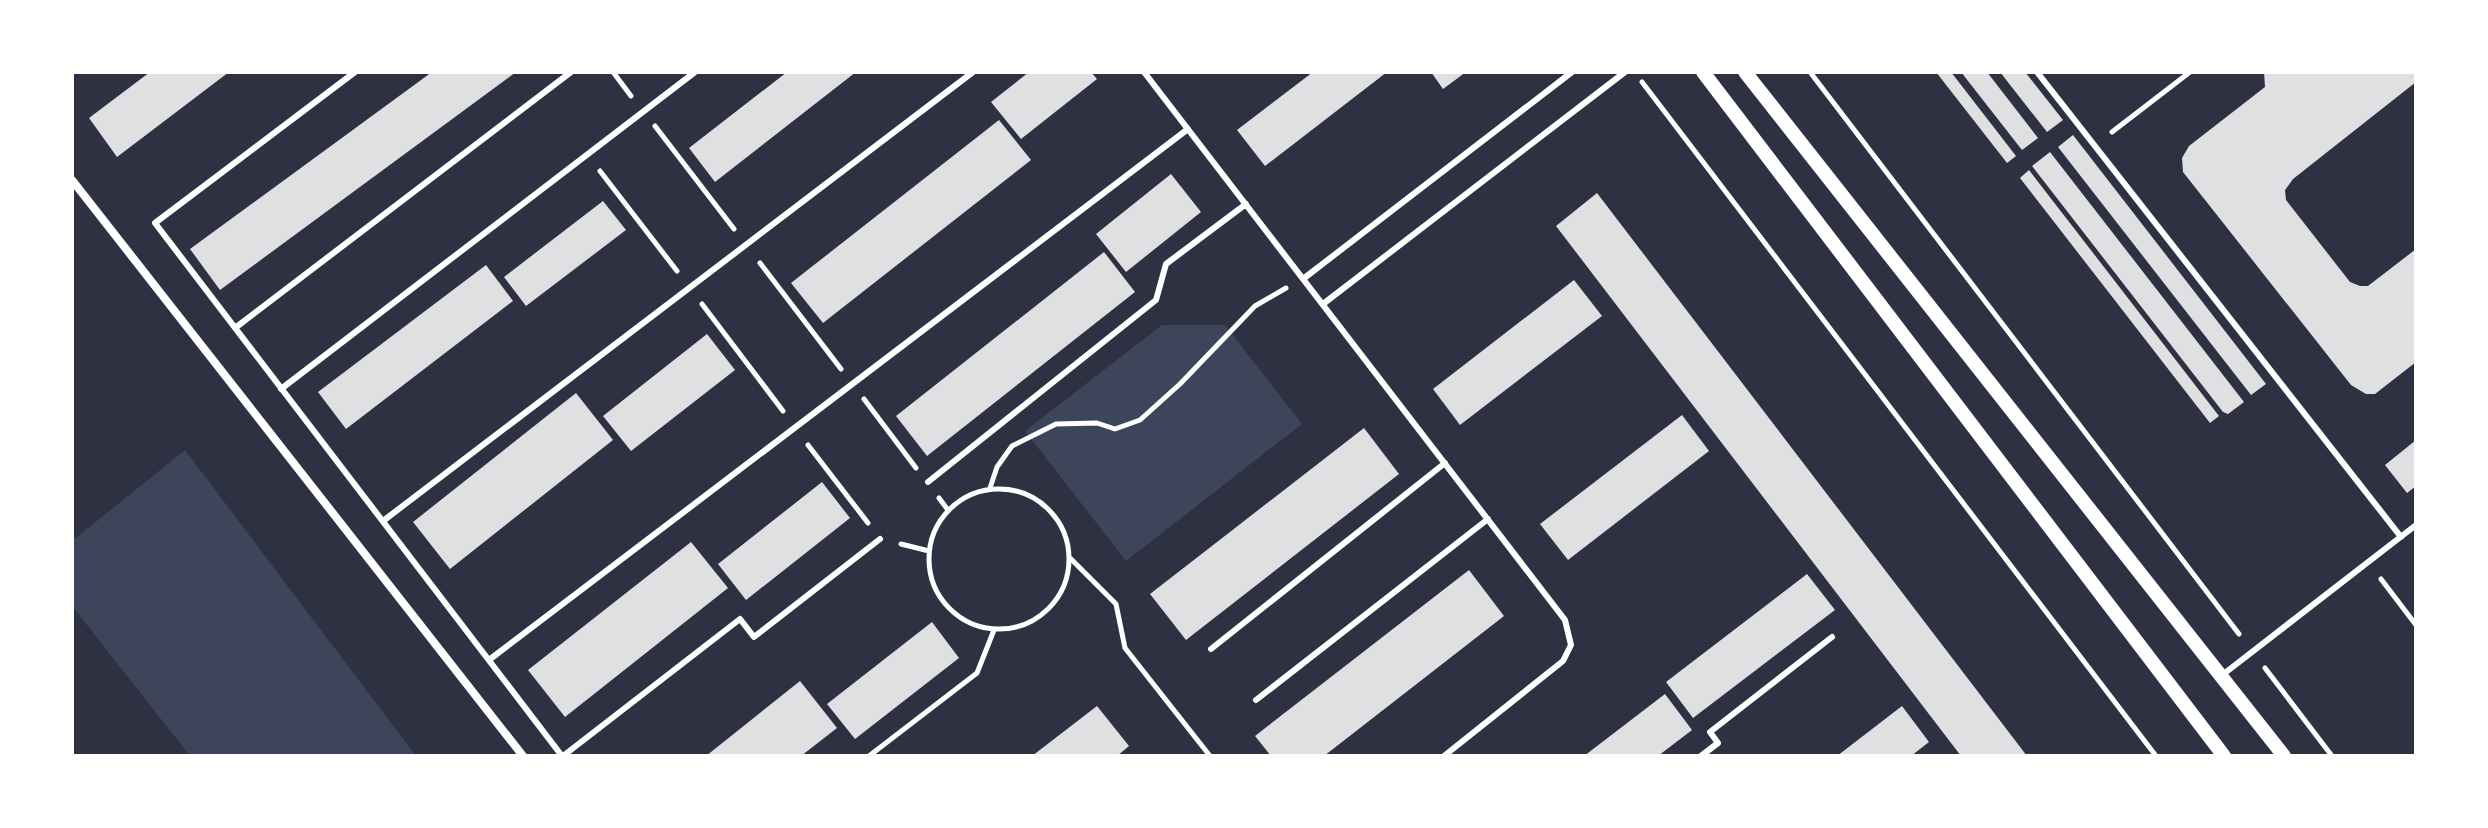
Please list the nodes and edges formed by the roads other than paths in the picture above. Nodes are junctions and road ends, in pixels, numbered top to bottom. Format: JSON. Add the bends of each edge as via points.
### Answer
{"nodes":[{"id":1,"x":355,"y":72,"type":"edge"},
{"id":2,"x":571,"y":72,"type":"edge"},
{"id":3,"x":695,"y":72,"type":"edge"},
{"id":4,"x":973,"y":72,"type":"edge"},
{"id":5,"x":1144,"y":72,"type":"edge"},
{"id":6,"x":1572,"y":72,"type":"edge"},
{"id":7,"x":1625,"y":72,"type":"edge"},
{"id":8,"x":1703,"y":72,"type":"edge"},
{"id":9,"x":1745,"y":72,"type":"edge"},
{"id":10,"x":2037,"y":72,"type":"edge"},
{"id":11,"x":1188,"y":129,"type":"junction"},
{"id":12,"x":72,"y":180,"type":"edge"},
{"id":13,"x":1246,"y":204,"type":"junction"},
{"id":14,"x":1303,"y":279,"type":"junction"},
{"id":15,"x":1323,"y":304,"type":"junction"},
{"id":16,"x":235,"y":328,"type":"junction"},
{"id":17,"x":281,"y":389,"type":"junction"},
{"id":18,"x":1445,"y":463,"type":"junction"},
{"id":19,"x":928,"y":482,"type":"road end"},
{"id":20,"x":1488,"y":519,"type":"junction"},
{"id":21,"x":383,"y":521,"type":"junction"},
{"id":22,"x":2416,"y":525,"type":"edge"},
{"id":23,"x":2401,"y":537,"type":"junction"},
{"id":24,"x":880,"y":539,"type":"road end"},
{"id":25,"x":1832,"y":637,"type":"dead end"},
{"id":26,"x":1211,"y":649,"type":"dead end"},
{"id":27,"x":489,"y":660,"type":"junction"},
{"id":28,"x":2221,"y":676,"type":"junction"},
{"id":29,"x":1256,"y":700,"type":"dead end"},
{"id":30,"x":523,"y":756,"type":"edge"},
{"id":31,"x":563,"y":756,"type":"edge"},
{"id":32,"x":1444,"y":756,"type":"edge"},
{"id":33,"x":1701,"y":756,"type":"edge"},
{"id":34,"x":2224,"y":756,"type":"edge"},
{"id":35,"x":2284,"y":756,"type":"edge"}],
"edges":[{"from":1,"to":16,"type":"lane","via":[[155,223]]},
{"from":2,"to":16,"type":"lane"},
{"from":3,"to":17,"type":"lane"},
{"from":4,"to":21,"type":"lane"},
{"from":5,"to":11,"type":"lane"},
{"from":6,"to":14,"type":"lane"},
{"from":7,"to":15,"type":"lane"},
{"from":8,"to":34,"type":"street"},
{"from":9,"to":28,"type":"street"},
{"from":10,"to":23,"type":"lane"},
{"from":11,"to":13,"type":"lane"},
{"from":11,"to":27,"type":"lane"},
{"from":12,"to":30,"type":"street"},
{"from":13,"to":14,"type":"lane"},
{"from":13,"to":19,"type":"lane","via":[[1166,264],[1156,300]]},
{"from":14,"to":15,"type":"lane"},
{"from":15,"to":18,"type":"lane"},
{"from":16,"to":17,"type":"lane"},
{"from":17,"to":21,"type":"lane"},
{"from":18,"to":20,"type":"lane"},
{"from":18,"to":26,"type":"lane"},
{"from":20,"to":29,"type":"lane"},
{"from":20,"to":32,"type":"lane","via":[[1565,620],[1571,645],[1563,661]]},
{"from":21,"to":27,"type":"lane"},
{"from":22,"to":23,"type":"lane"},
{"from":23,"to":28,"type":"lane"},
{"from":24,"to":31,"type":"lane","via":[[754,637],[740,619]]},
{"from":25,"to":33,"type":"lane","via":[[1710,732],[1718,743]]},
{"from":27,"to":31,"type":"lane"},
{"from":28,"to":35,"type":"street"}]}
